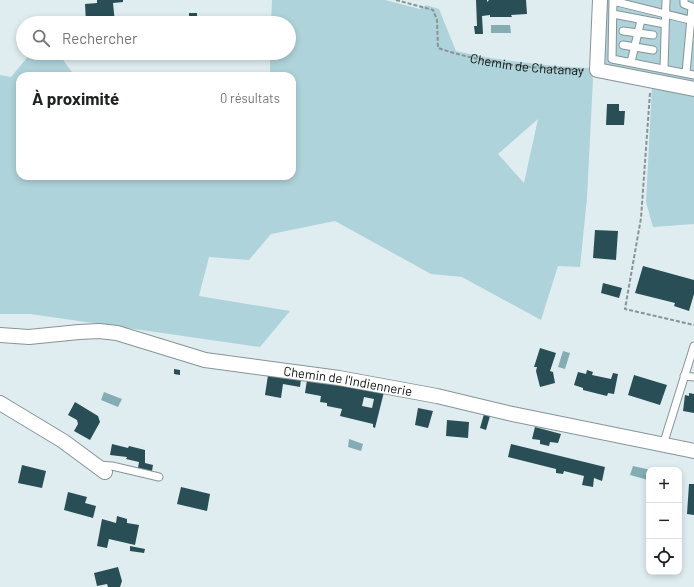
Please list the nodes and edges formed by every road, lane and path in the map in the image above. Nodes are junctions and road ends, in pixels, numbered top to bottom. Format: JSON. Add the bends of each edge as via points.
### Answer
{"nodes":[{"id":1,"x":396,"y":0,"type":"edge"},
{"id":2,"x":609,"y":0,"type":"edge"},
{"id":3,"x":666,"y":0,"type":"edge"},
{"id":4,"x":684,"y":0,"type":"edge"},
{"id":5,"x":638,"y":3,"type":"edge"},
{"id":6,"x":693,"y":7,"type":"edge"},
{"id":7,"x":613,"y":14,"type":"junction"},
{"id":8,"x":665,"y":14,"type":"junction"},
{"id":9,"x":641,"y":20,"type":"junction"},
{"id":10,"x":692,"y":21,"type":"edge"},
{"id":11,"x":665,"y":24,"type":"junction"},
{"id":12,"x":623,"y":31,"type":"dead end"},
{"id":13,"x":638,"y":33,"type":"junction"},
{"id":14,"x":653,"y":35,"type":"dead end"},
{"id":15,"x":623,"y":45,"type":"dead end"},
{"id":16,"x":635,"y":47,"type":"junction"},
{"id":17,"x":653,"y":50,"type":"dead end"},
{"id":18,"x":691,"y":60,"type":"edge"},
{"id":19,"x":631,"y":62,"type":"junction"},
{"id":20,"x":664,"y":69,"type":"junction"},
{"id":21,"x":597,"y":70,"type":"junction"},
{"id":22,"x":686,"y":73,"type":"junction"},
{"id":23,"x":694,"y":75,"type":"edge"},
{"id":24,"x":651,"y":80,"type":"junction"},
{"id":25,"x":694,"y":89,"type":"edge"},
{"id":26,"x":694,"y":325,"type":"edge"},
{"id":27,"x":0,"y":335,"type":"edge"},
{"id":28,"x":694,"y":346,"type":"edge"},
{"id":29,"x":684,"y":376,"type":"junction"},
{"id":30,"x":694,"y":377,"type":"edge"},
{"id":31,"x":0,"y":403,"type":"edge"},
{"id":32,"x":663,"y":445,"type":"junction"},
{"id":33,"x":694,"y":451,"type":"edge"},
{"id":34,"x":100,"y":469,"type":"joint"},
{"id":35,"x":158,"y":477,"type":"dead end"}],
"edges":[{"from":1,"to":21,"type":"path","name":"Chemin de Chatanay","via":[[433,10],[437,20],[438,48],[490,62]]},
{"from":2,"to":5,"type":"lane"},
{"from":2,"to":7,"type":"lane"},
{"from":2,"to":21,"type":"street"},
{"from":3,"to":8,"type":"lane"},
{"from":4,"to":6,"type":"lane","via":[[684,4]]},
{"from":5,"to":8,"type":"lane"},
{"from":6,"to":10,"type":"lane"},
{"from":7,"to":9,"type":"lane"},
{"from":7,"to":19,"type":"lane","via":[[612,59]]},
{"from":8,"to":10,"type":"lane"},
{"from":8,"to":11,"type":"lane"},
{"from":9,"to":11,"type":"lane"},
{"from":9,"to":13,"type":"lane"},
{"from":10,"to":18,"type":"lane"},
{"from":11,"to":20,"type":"lane"},
{"from":12,"to":13,"type":"lane"},
{"from":13,"to":14,"type":"lane"},
{"from":13,"to":16,"type":"lane"},
{"from":15,"to":16,"type":"lane"},
{"from":16,"to":17,"type":"lane"},
{"from":16,"to":19,"type":"lane"},
{"from":18,"to":22,"type":"lane"},
{"from":19,"to":20,"type":"lane"},
{"from":20,"to":22,"type":"lane"},
{"from":21,"to":24,"type":"street","name":"Chemin de Chatanay"},
{"from":22,"to":23,"type":"lane"},
{"from":24,"to":25,"type":"street","name":"Chemin de Chatanay"},
{"from":24,"to":26,"type":"path","via":[[642,218],[625,309]]},
{"from":27,"to":32,"type":"street","name":"Chemin de l'Indiennerie","via":[[30,337],[86,332],[117,333],[204,360],[339,378],[429,394]]},
{"from":28,"to":29,"type":"lane"},
{"from":29,"to":30,"type":"lane"},
{"from":29,"to":32,"type":"lane"},
{"from":31,"to":34,"type":"street","via":[[63,441]]},
{"from":32,"to":33,"type":"street","name":"Chemin de l'Indiennerie"},
{"from":34,"to":35,"type":"lane","via":[[112,466]]}]}
